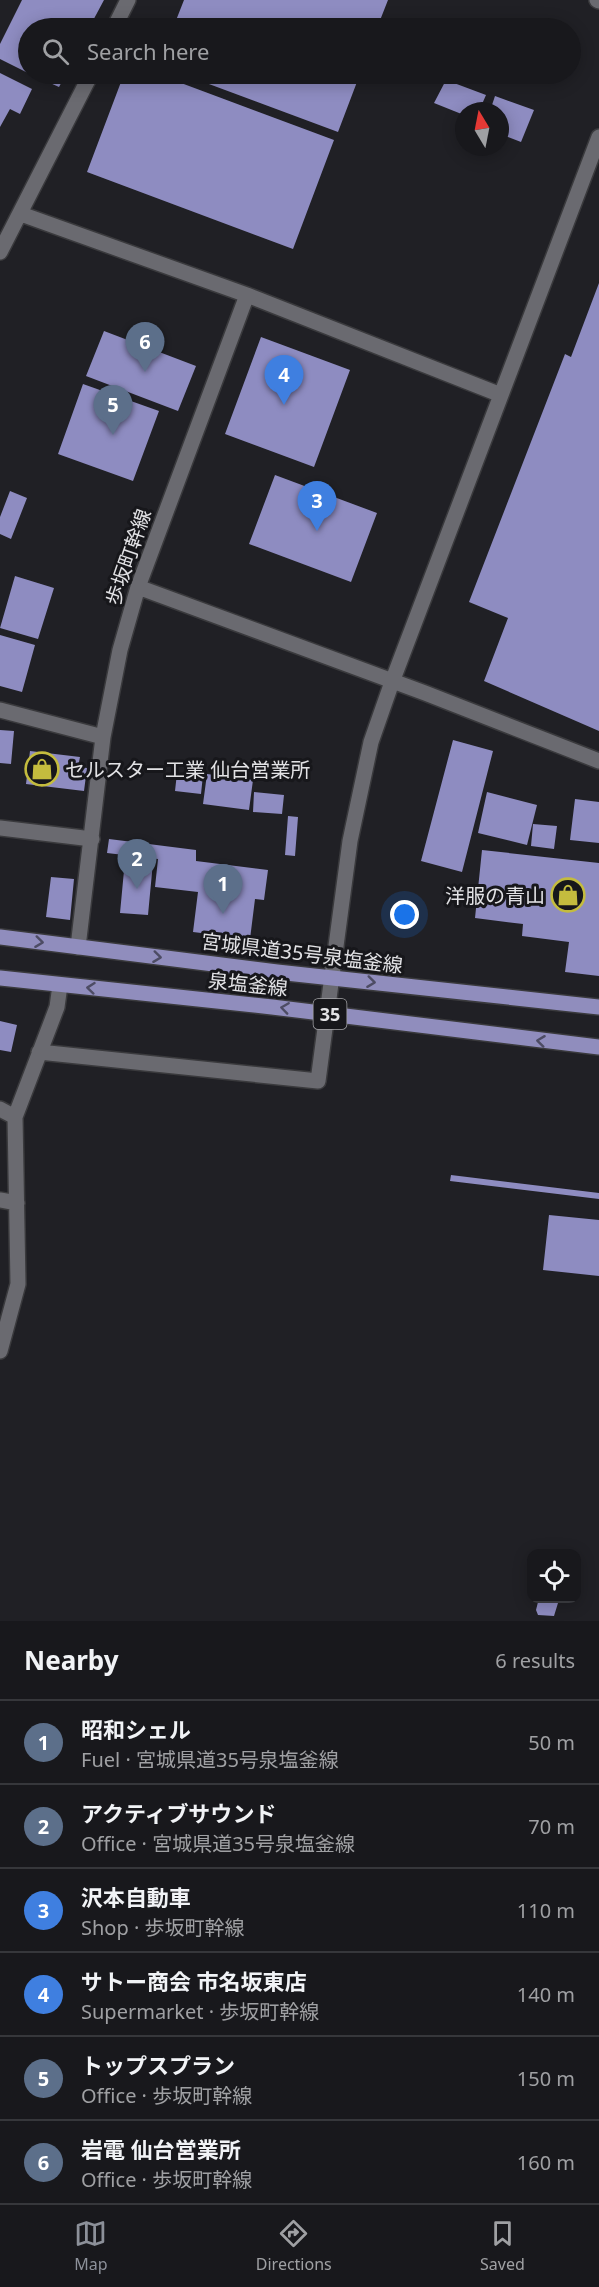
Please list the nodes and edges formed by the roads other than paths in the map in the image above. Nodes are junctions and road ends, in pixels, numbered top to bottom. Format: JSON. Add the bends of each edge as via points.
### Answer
{"nodes":[{"id":1,"x":129,"y":0,"type":"edge"},
{"id":2,"x":119,"y":18,"type":"edge"},
{"id":3,"x":86,"y":84,"type":"edge"},
{"id":4,"x":599,"y":137,"type":"edge"},
{"id":5,"x":21,"y":214,"type":"junction"},
{"id":6,"x":0,"y":252,"type":"edge"},
{"id":7,"x":247,"y":295,"type":"junction"},
{"id":8,"x":501,"y":395,"type":"junction"},
{"id":9,"x":138,"y":587,"type":"junction"},
{"id":10,"x":392,"y":682,"type":"junction"},
{"id":11,"x":0,"y":710,"type":"edge"},
{"id":12,"x":104,"y":737,"type":"junction"},
{"id":13,"x":599,"y":761,"type":"edge"},
{"id":14,"x":0,"y":828,"type":"edge"},
{"id":15,"x":92,"y":839,"type":"junction"},
{"id":16,"x":0,"y":937,"type":"edge"},
{"id":17,"x":78,"y":947,"type":"junction"},
{"id":18,"x":331,"y":977,"type":"junction"},
{"id":19,"x":0,"y":978,"type":"edge"},
{"id":20,"x":60,"y":985,"type":"junction"},
{"id":21,"x":599,"y":1007,"type":"edge"},
{"id":22,"x":326,"y":1014,"type":"junction"},
{"id":23,"x":599,"y":1047,"type":"edge"},
{"id":24,"x":39,"y":1052,"type":"junction"},
{"id":25,"x":0,"y":1109,"type":"edge"},
{"id":26,"x":15,"y":1117,"type":"junction"},
{"id":27,"x":0,"y":1200,"type":"edge"},
{"id":28,"x":17,"y":1203,"type":"junction"},
{"id":29,"x":6,"y":1310,"type":"edge"},
{"id":30,"x":0,"y":1351,"type":"edge"}],
"edges":[{"from":1,"to":2,"type":"street"},
{"from":3,"to":5,"type":"street"},
{"from":4,"to":8,"type":"street"},
{"from":5,"to":6,"type":"street"},
{"from":5,"to":7,"type":"street"},
{"from":7,"to":8,"type":"street"},
{"from":7,"to":9,"type":"street","name":"歩坂町幹線"},
{"from":8,"to":10,"type":"street"},
{"from":9,"to":10,"type":"street"},
{"from":9,"to":12,"type":"street","name":"歩坂町幹線","via":[[120,650]]},
{"from":10,"to":13,"type":"street"},
{"from":10,"to":18,"type":"street","via":[[371,742],[359,794]]},
{"from":11,"to":12,"type":"street"},
{"from":12,"to":15,"type":"street","name":"歩坂町幹線"},
{"from":14,"to":15,"type":"street"},
{"from":15,"to":17,"type":"street","name":"歩坂町幹線"},
{"from":16,"to":17,"type":"main road","name":"宮城県道35号泉塩釜線","number":"35","one_way":true},
{"from":17,"to":18,"type":"main road","name":"宮城県道35号泉塩釜線","number":"35","one_way":true},
{"from":18,"to":21,"type":"main road","name":"宮城県道35号泉塩釜線","number":"35","one_way":true},
{"from":18,"to":22,"type":"street"},
{"from":19,"to":20,"type":"main road","name":"泉塩釜線","number":"35"},
{"from":22,"to":20,"type":"main road","name":"泉塩釜線","number":"35","one_way":true},
{"from":20,"to":24,"type":"street","via":[[57,1007]]},
{"from":23,"to":22,"type":"main road","name":"泉塩釜線","number":"35","one_way":true},
{"from":22,"to":24,"type":"street","via":[[318,1081]]},
{"from":24,"to":26,"type":"street"},
{"from":25,"to":26,"type":"street"},
{"from":26,"to":28,"type":"street"},
{"from":27,"to":28,"type":"street"},
{"from":28,"to":29,"type":"street","via":[[18,1284]]},
{"from":29,"to":30,"type":"street"}]}
